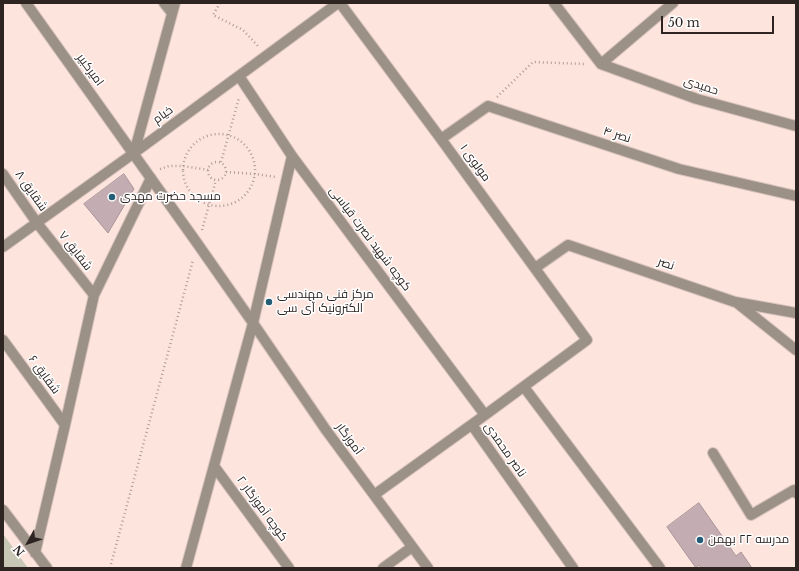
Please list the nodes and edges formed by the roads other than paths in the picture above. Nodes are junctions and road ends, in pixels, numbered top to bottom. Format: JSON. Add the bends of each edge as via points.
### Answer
{"nodes":[{"id":1,"x":26,"y":3,"type":"edge"},
{"id":2,"x":164,"y":3,"type":"edge"},
{"id":3,"x":175,"y":3,"type":"edge"},
{"id":4,"x":339,"y":3,"type":"edge"},
{"id":5,"x":554,"y":3,"type":"edge"},
{"id":6,"x":673,"y":3,"type":"edge"},
{"id":7,"x":172,"y":13,"type":"junction"},
{"id":8,"x":601,"y":64,"type":"junction"},
{"id":9,"x":241,"y":79,"type":"junction"},
{"id":10,"x":796,"y":126,"type":"edge"},
{"id":11,"x":441,"y":139,"type":"junction"},
{"id":12,"x":134,"y":153,"type":"junction"},
{"id":13,"x":292,"y":156,"type":"junction"},
{"id":14,"x":3,"y":174,"type":"edge"},
{"id":15,"x":150,"y":176,"type":"junction"},
{"id":16,"x":796,"y":196,"type":"edge"},
{"id":17,"x":37,"y":223,"type":"junction"},
{"id":18,"x":3,"y":247,"type":"edge"},
{"id":19,"x":535,"y":268,"type":"junction"},
{"id":20,"x":94,"y":295,"type":"junction"},
{"id":21,"x":735,"y":302,"type":"junction"},
{"id":22,"x":796,"y":313,"type":"edge"},
{"id":23,"x":253,"y":323,"type":"junction"},
{"id":24,"x":3,"y":340,"type":"edge"},
{"id":25,"x":796,"y":350,"type":"edge"},
{"id":26,"x":524,"y":387,"type":"junction"},
{"id":27,"x":485,"y":415,"type":"junction"},
{"id":28,"x":472,"y":425,"type":"junction"},
{"id":29,"x":65,"y":426,"type":"junction"},
{"id":30,"x":713,"y":453,"type":"dead end"},
{"id":31,"x":214,"y":466,"type":"junction"},
{"id":32,"x":796,"y":493,"type":"edge"},
{"id":33,"x":374,"y":495,"type":"junction"},
{"id":34,"x":3,"y":510,"type":"edge"},
{"id":35,"x":412,"y":547,"type":"junction"},
{"id":36,"x":35,"y":553,"type":"junction"},
{"id":37,"x":47,"y":568,"type":"edge"},
{"id":38,"x":186,"y":568,"type":"edge"},
{"id":39,"x":289,"y":568,"type":"edge"},
{"id":40,"x":382,"y":568,"type":"edge"},
{"id":41,"x":428,"y":568,"type":"edge"},
{"id":42,"x":573,"y":568,"type":"edge"},
{"id":43,"x":660,"y":568,"type":"edge"}],
"edges":[{"from":1,"to":12,"type":"street","name":"امیرکبیر"},
{"from":2,"to":7,"type":"street"},
{"from":3,"to":7,"type":"street"},
{"from":4,"to":9,"type":"street","name":"خیام","via":[[267,55]]},
{"from":4,"to":11,"type":"street","name":"مولوی ۱"},
{"from":5,"to":8,"type":"street"},
{"from":6,"to":8,"type":"street"},
{"from":7,"to":12,"type":"street"},
{"from":8,"to":10,"type":"street","name":"حمیدی","via":[[697,99]]},
{"from":9,"to":12,"type":"street","name":"خیام"},
{"from":9,"to":13,"type":"street","name":"کوچه شهید نصرت قیاسی"},
{"from":11,"to":16,"type":"street","name":"نصر ۴","via":[[488,106],[679,169]]},
{"from":11,"to":19,"type":"street","name":"مولوی ۱"},
{"from":12,"to":15,"type":"street","name":"آموزگار"},
{"from":12,"to":17,"type":"street","name":"خیام"},
{"from":13,"to":23,"type":"street"},
{"from":13,"to":27,"type":"street","name":"کوچه شهید نصرت قیاسی"},
{"from":14,"to":17,"type":"street","name":"شقایق ۸"},
{"from":15,"to":20,"type":"street"},
{"from":15,"to":23,"type":"street","name":"آموزگار"},
{"from":17,"to":18,"type":"street","name":"خیام"},
{"from":17,"to":20,"type":"street","name":"شقایق ۷"},
{"from":19,"to":21,"type":"street","name":"نصر","via":[[568,245]]},
{"from":19,"to":26,"type":"street","name":"مولوی ۱","via":[[587,340]]},
{"from":20,"to":29,"type":"street"},
{"from":21,"to":22,"type":"street","name":"نصر"},
{"from":21,"to":25,"type":"street"},
{"from":23,"to":31,"type":"street"},
{"from":23,"to":33,"type":"street","name":"آموزگار"},
{"from":24,"to":29,"type":"street","name":"شقایق ۶"},
{"from":26,"to":27,"type":"street"},
{"from":26,"to":43,"type":"street"},
{"from":27,"to":28,"type":"street"},
{"from":28,"to":33,"type":"street","name":"ناصر محمدی"},
{"from":28,"to":42,"type":"street","name":"ناصر محمدی"},
{"from":29,"to":36,"type":"street"},
{"from":30,"to":32,"type":"street","via":[[751,515],[794,490]]},
{"from":31,"to":38,"type":"street"},
{"from":31,"to":39,"type":"street","name":"کوچه آموزگار ۲"},
{"from":33,"to":35,"type":"street","name":"آموزگار"},
{"from":34,"to":36,"type":"street"},
{"from":35,"to":40,"type":"street"},
{"from":35,"to":41,"type":"street","name":"آموزگار"},
{"from":36,"to":37,"type":"street"}]}
